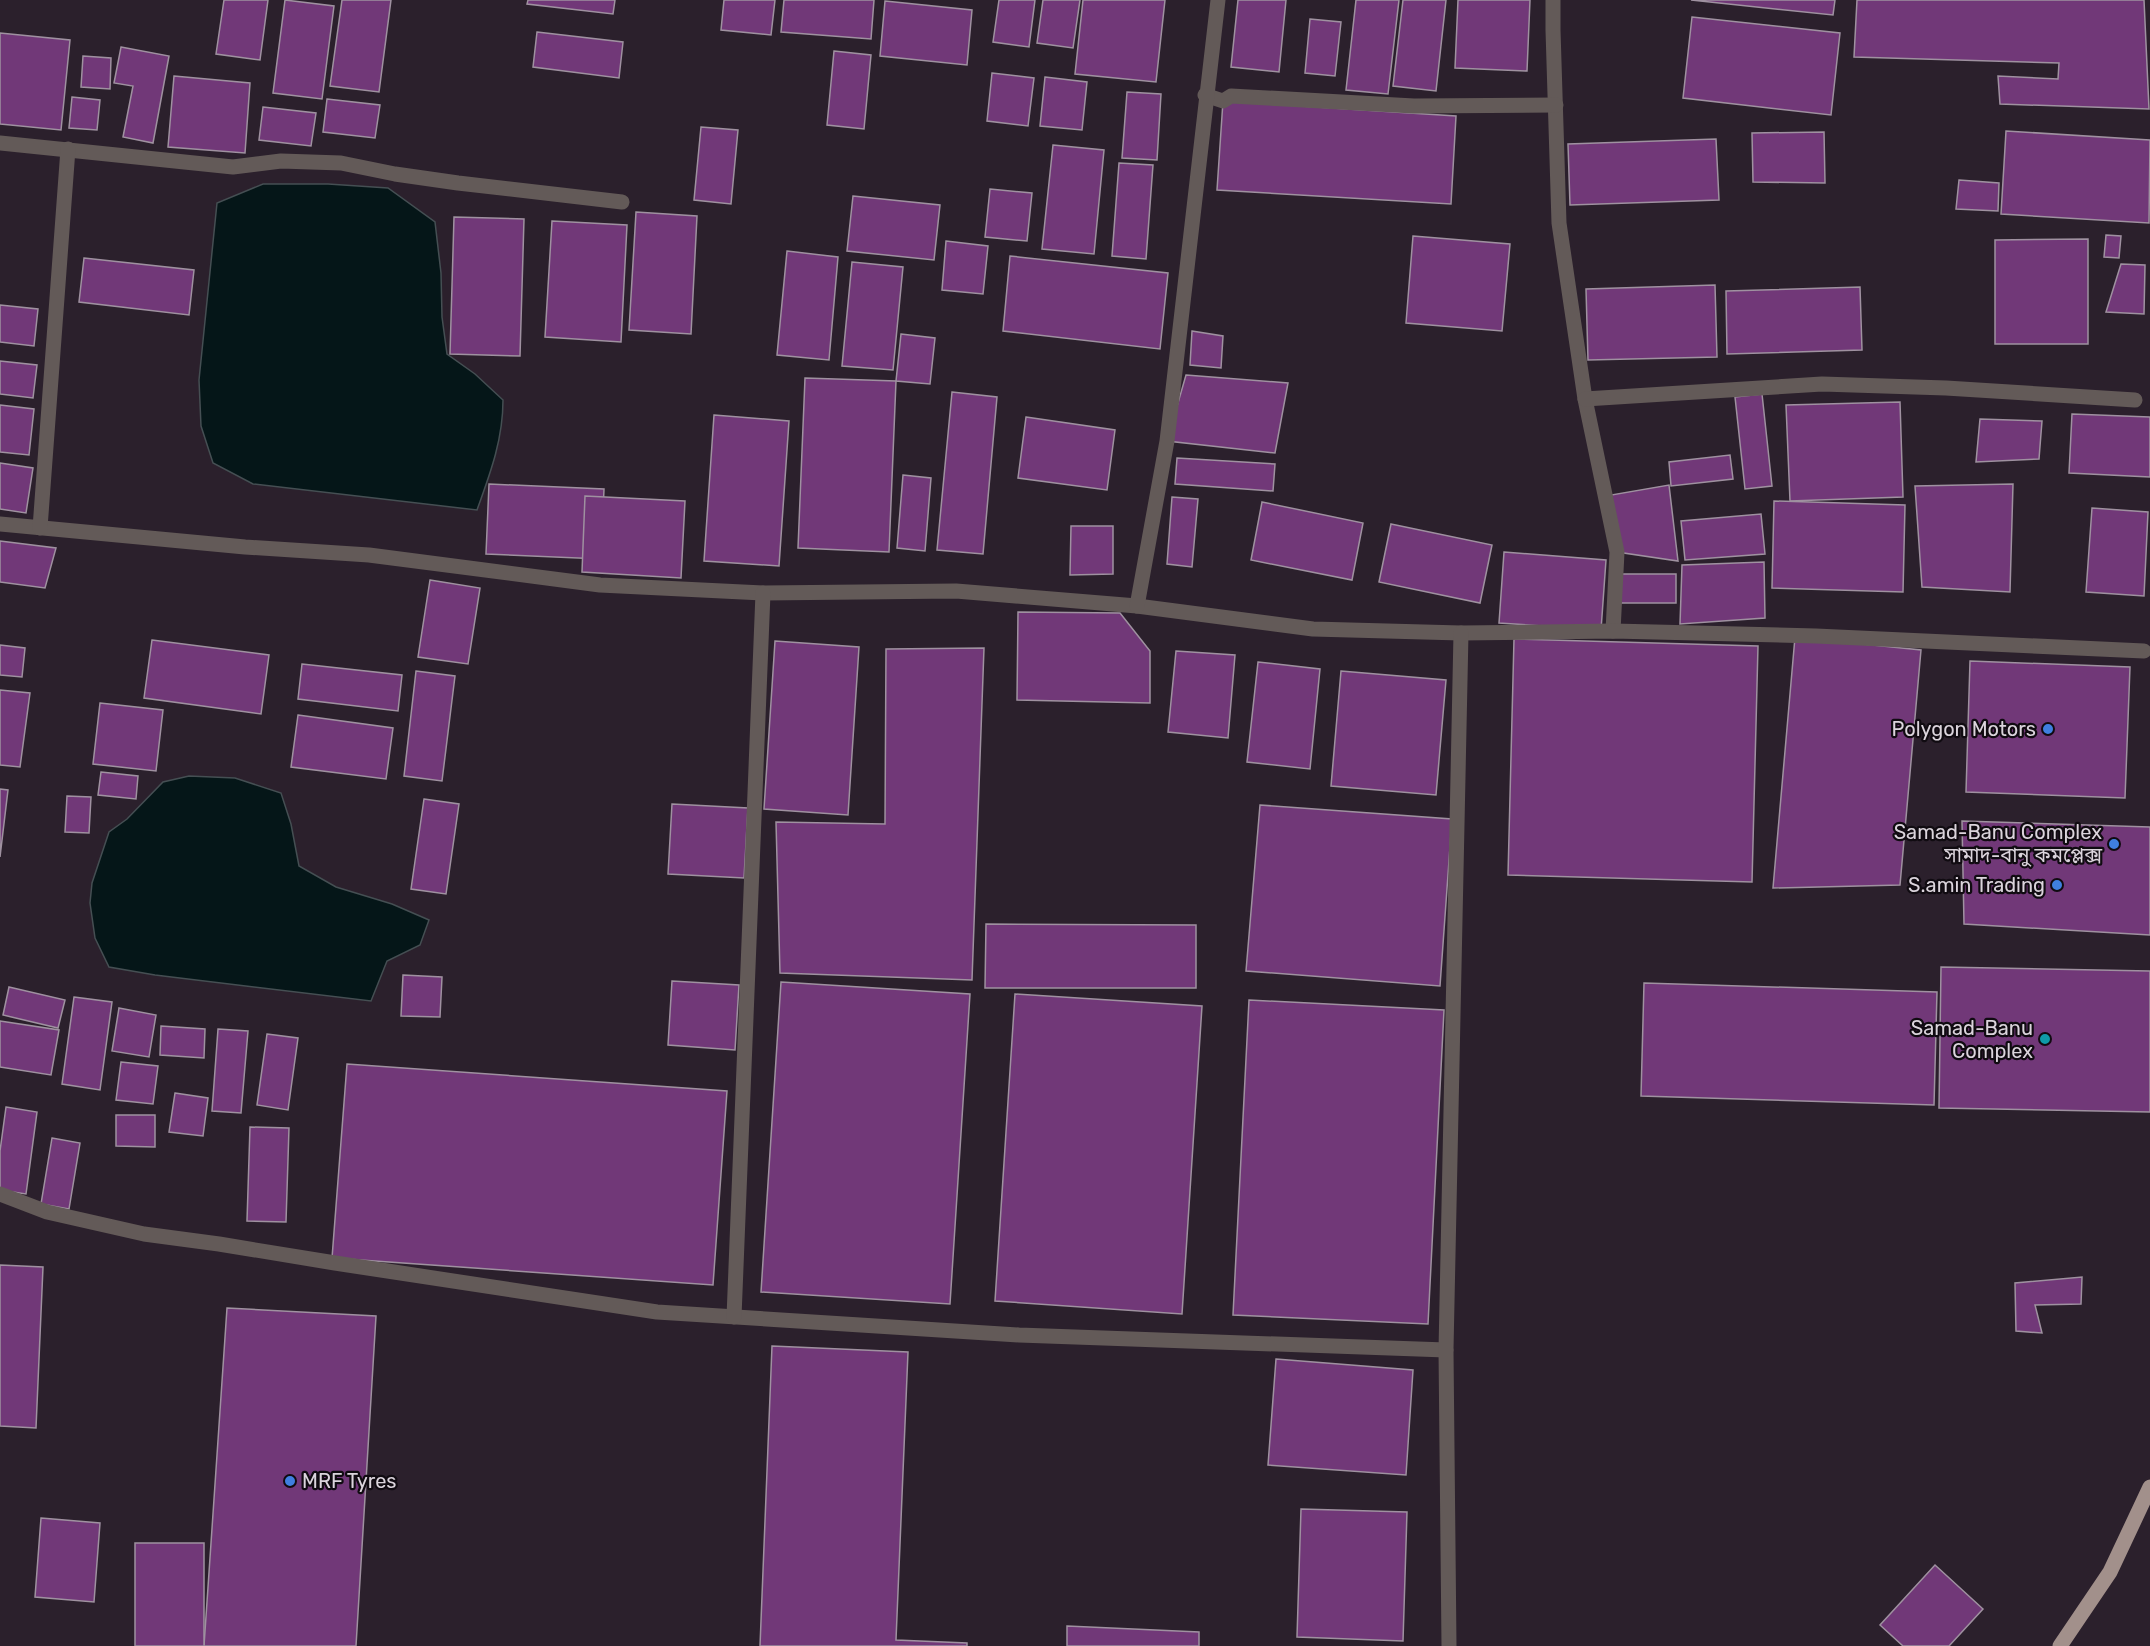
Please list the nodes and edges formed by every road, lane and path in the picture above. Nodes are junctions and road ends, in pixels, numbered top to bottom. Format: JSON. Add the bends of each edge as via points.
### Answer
{"nodes":[{"id":1,"x":1218,"y":0,"type":"edge"},
{"id":2,"x":1553,"y":0,"type":"edge"},
{"id":3,"x":1205,"y":95,"type":"junction"},
{"id":4,"x":1556,"y":105,"type":"junction"},
{"id":5,"x":0,"y":142,"type":"edge"},
{"id":6,"x":68,"y":149,"type":"junction"},
{"id":7,"x":622,"y":202,"type":"dead end"},
{"id":8,"x":1586,"y":399,"type":"junction"},
{"id":9,"x":2135,"y":400,"type":"dead end"},
{"id":10,"x":0,"y":524,"type":"edge"},
{"id":11,"x":40,"y":528,"type":"junction"},
{"id":12,"x":763,"y":593,"type":"junction"},
{"id":13,"x":1137,"y":606,"type":"junction"},
{"id":14,"x":1613,"y":631,"type":"junction"},
{"id":15,"x":1461,"y":633,"type":"junction"},
{"id":16,"x":2145,"y":651,"type":"dead end"},
{"id":17,"x":0,"y":1194,"type":"edge"},
{"id":18,"x":734,"y":1317,"type":"junction"},
{"id":19,"x":1446,"y":1350,"type":"junction"},
{"id":20,"x":2150,"y":1487,"type":"edge"},
{"id":21,"x":1449,"y":1646,"type":"edge"},
{"id":22,"x":2060,"y":1646,"type":"edge"}],
"edges":[{"from":1,"to":3,"type":"street"},
{"from":2,"to":4,"type":"street"},
{"from":3,"to":4,"type":"street","via":[[1223,101],[1232,96],[1414,106]]},
{"from":3,"to":13,"type":"street","via":[[1167,441]]},
{"from":4,"to":8,"type":"street","via":[[1559,223]]},
{"from":5,"to":6,"type":"street"},
{"from":6,"to":7,"type":"street","via":[[233,167],[281,161],[341,162],[448,182]]},
{"from":6,"to":11,"type":"street"},
{"from":8,"to":9,"type":"street","via":[[1822,384]]},
{"from":8,"to":14,"type":"street","via":[[1617,552]]},
{"from":10,"to":11,"type":"street"},
{"from":11,"to":12,"type":"street","via":[[369,555],[600,585]]},
{"from":12,"to":13,"type":"street","via":[[956,591]]},
{"from":12,"to":18,"type":"street"},
{"from":13,"to":15,"type":"street","via":[[1313,629]]},
{"from":14,"to":15,"type":"street"},
{"from":14,"to":16,"type":"street"},
{"from":15,"to":19,"type":"street"},
{"from":17,"to":18,"type":"street","via":[[47,1212],[144,1234],[657,1312]]},
{"from":18,"to":19,"type":"street","via":[[1019,1335]]},
{"from":19,"to":21,"type":"street"},
{"from":20,"to":22,"type":"main road","via":[[2110,1572]]}]}
